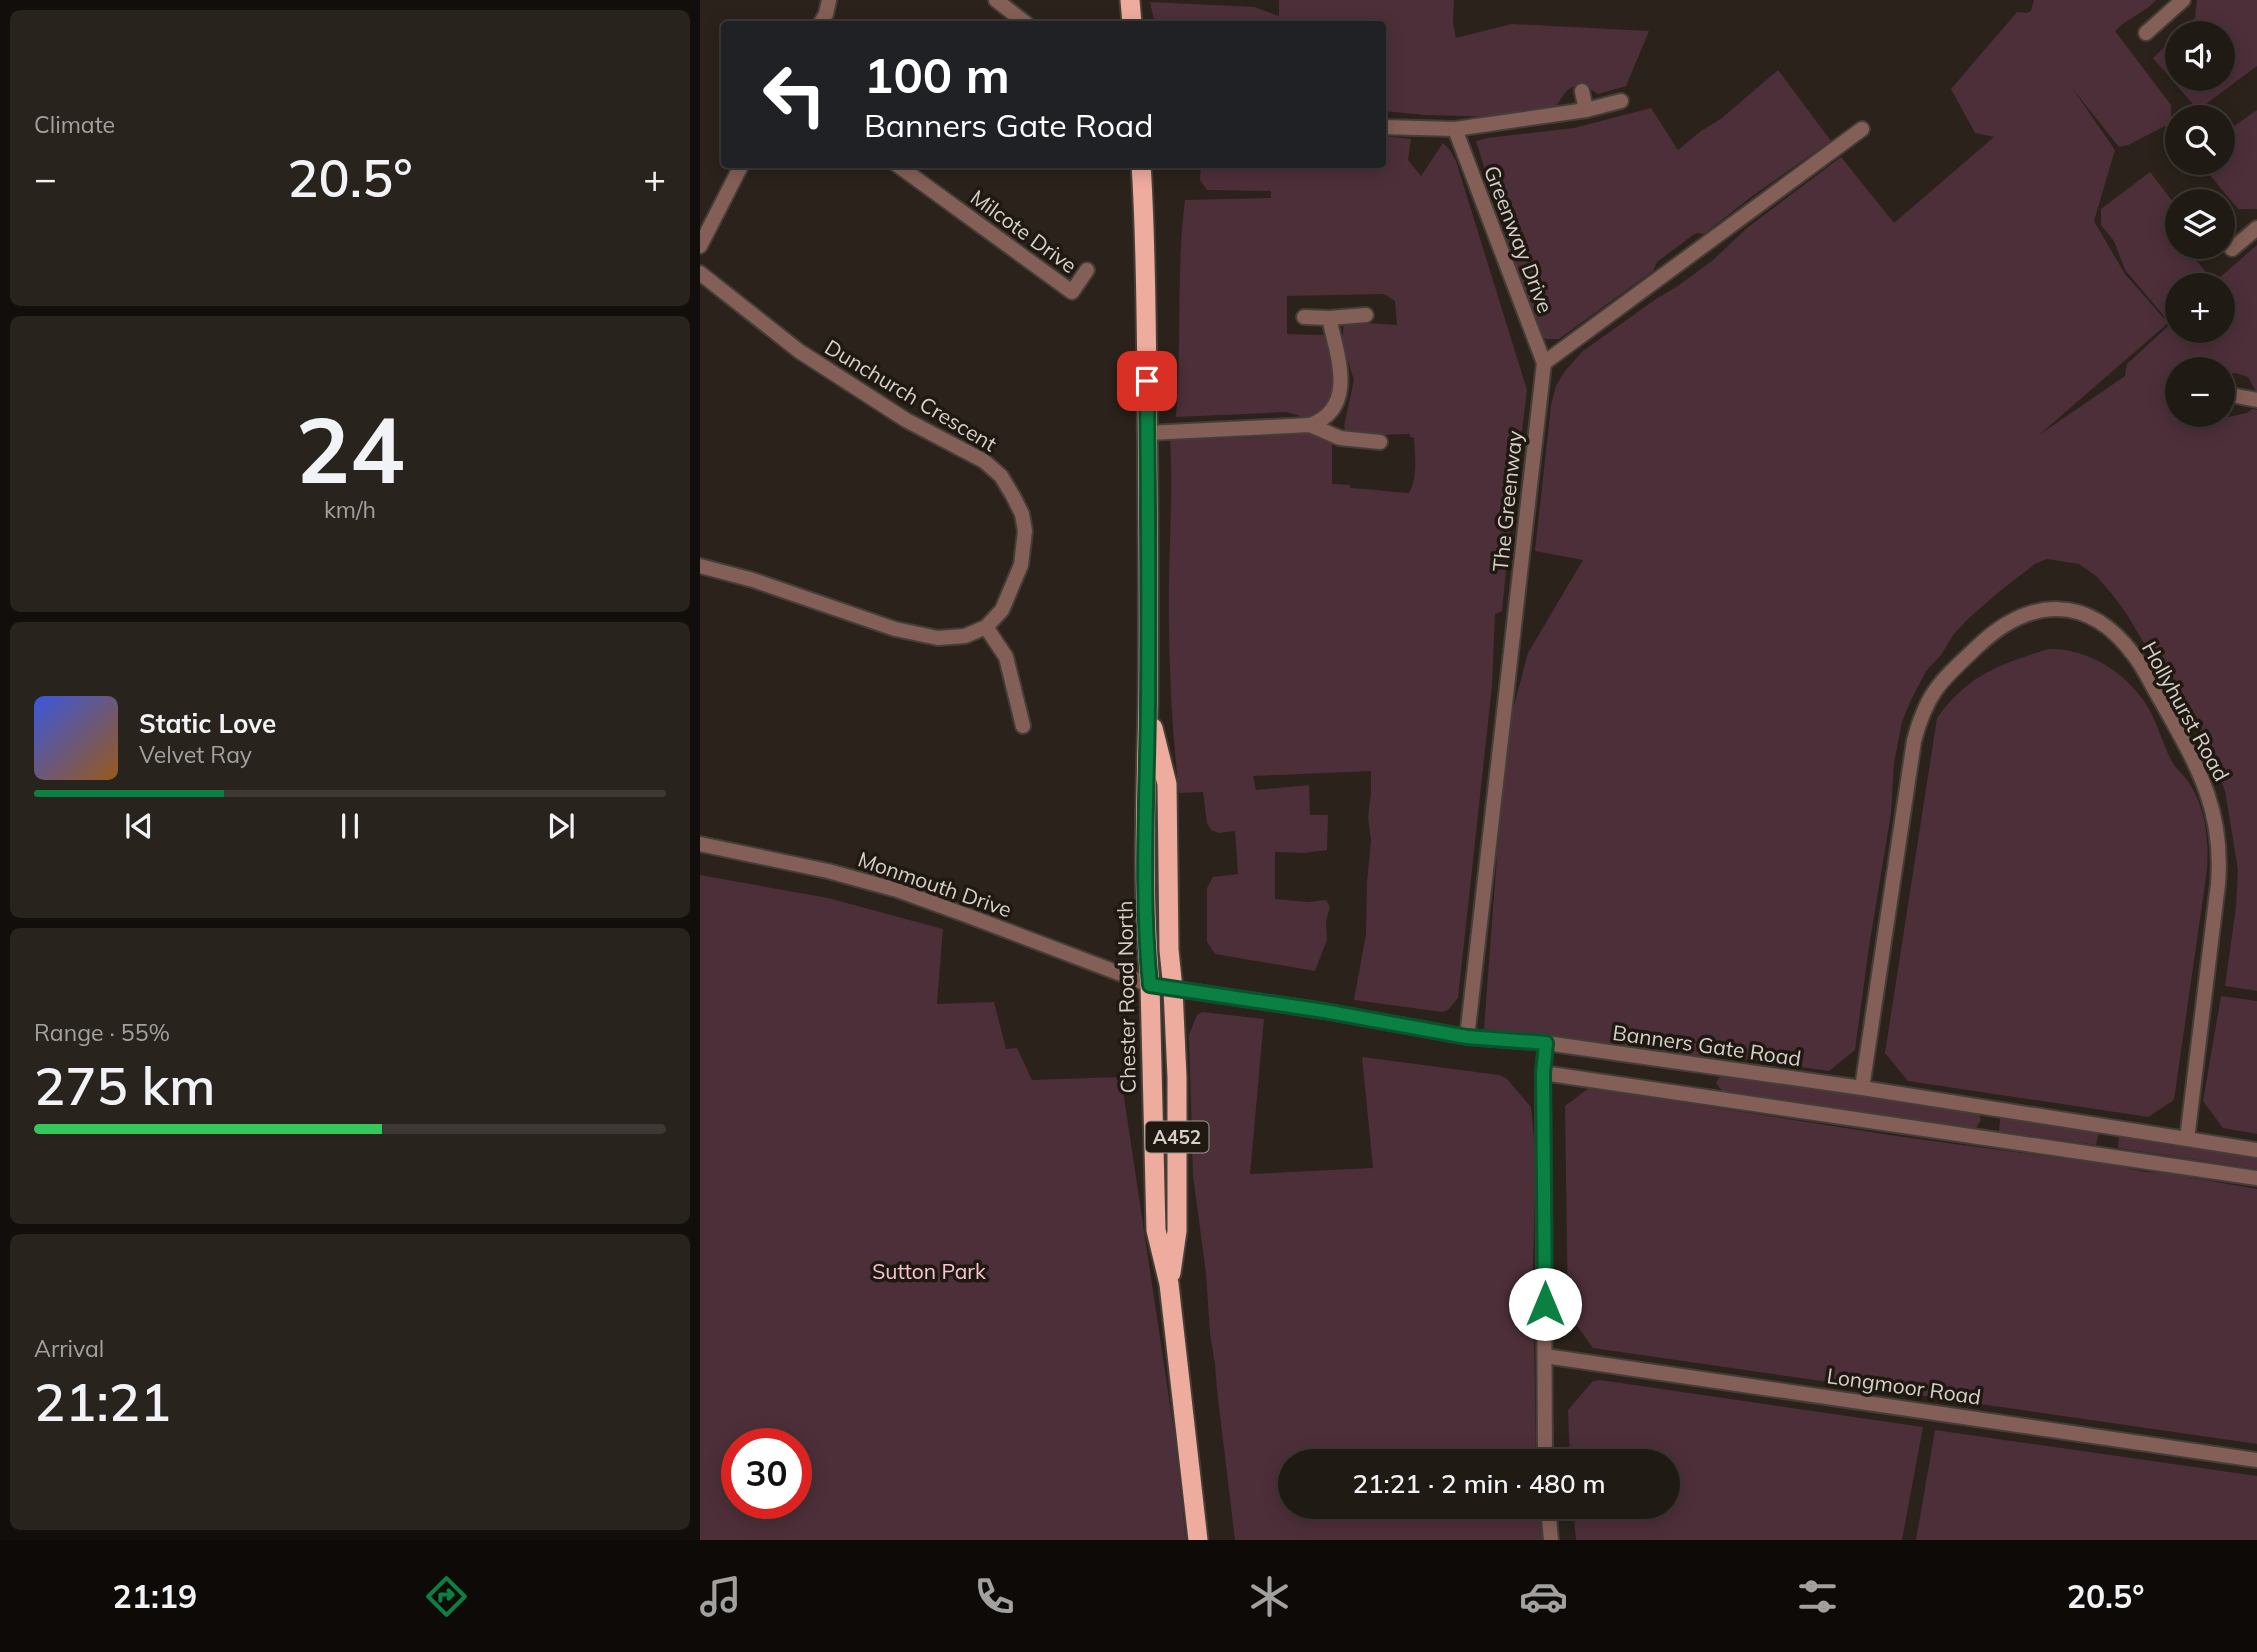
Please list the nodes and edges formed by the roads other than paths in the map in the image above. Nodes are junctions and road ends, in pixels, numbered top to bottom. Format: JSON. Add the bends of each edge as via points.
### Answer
{"nodes":[{"id":1,"x":829,"y":0,"type":"edge"},
{"id":2,"x":997,"y":0,"type":"edge"},
{"id":3,"x":1130,"y":0,"type":"edge"},
{"id":4,"x":2183,"y":0,"type":"edge"},
{"id":5,"x":822,"y":21,"type":"edge"},
{"id":6,"x":1023,"y":21,"type":"edge"},
{"id":7,"x":1132,"y":21,"type":"edge"},
{"id":8,"x":2146,"y":33,"type":"dead end"},
{"id":9,"x":1582,"y":91,"type":"dead end"},
{"id":10,"x":1621,"y":101,"type":"dead end"},
{"id":11,"x":1586,"y":110,"type":"junction"},
{"id":12,"x":1386,"y":127,"type":"edge"},
{"id":13,"x":1455,"y":129,"type":"junction"},
{"id":14,"x":1862,"y":129,"type":"dead end"},
{"id":15,"x":740,"y":168,"type":"edge"},
{"id":16,"x":902,"y":168,"type":"edge"},
{"id":17,"x":1141,"y":168,"type":"edge"},
{"id":18,"x":2257,"y":228,"type":"edge"},
{"id":19,"x":700,"y":246,"type":"edge"},
{"id":20,"x":2235,"y":246,"type":"edge"},
{"id":21,"x":1087,"y":270,"type":"dead end"},
{"id":22,"x":700,"y":274,"type":"edge"},
{"id":23,"x":1366,"y":315,"type":"dead end"},
{"id":24,"x":1304,"y":317,"type":"dead end"},
{"id":25,"x":1329,"y":318,"type":"junction"},
{"id":26,"x":1544,"y":363,"type":"junction"},
{"id":27,"x":2235,"y":396,"type":"edge"},
{"id":28,"x":2257,"y":400,"type":"edge"},
{"id":29,"x":1310,"y":425,"type":"junction"},
{"id":30,"x":1148,"y":433,"type":"junction"},
{"id":31,"x":1380,"y":442,"type":"dead end"},
{"id":32,"x":700,"y":566,"type":"edge"},
{"id":33,"x":986,"y":627,"type":"junction"},
{"id":34,"x":1148,"y":706,"type":"junction"},
{"id":35,"x":1023,"y":726,"type":"dead end"},
{"id":36,"x":700,"y":844,"type":"edge"},
{"id":37,"x":1150,"y":985,"type":"junction"},
{"id":38,"x":1173,"y":989,"type":"junction"},
{"id":39,"x":1467,"y":1037,"type":"junction"},
{"id":40,"x":1546,"y":1043,"type":"junction"},
{"id":41,"x":1543,"y":1073,"type":"junction"},
{"id":42,"x":1861,"y":1088,"type":"junction"},
{"id":43,"x":2187,"y":1139,"type":"junction"},
{"id":44,"x":2257,"y":1150,"type":"edge"},
{"id":45,"x":2257,"y":1178,"type":"edge"},
{"id":46,"x":1169,"y":1284,"type":"junction"},
{"id":47,"x":1545,"y":1356,"type":"junction"},
{"id":48,"x":1545,"y":1449,"type":"edge"},
{"id":49,"x":2257,"y":1460,"type":"edge"},
{"id":50,"x":1549,"y":1519,"type":"edge"},
{"id":51,"x":1198,"y":1540,"type":"edge"},
{"id":52,"x":1550,"y":1540,"type":"edge"}],
"edges":[{"from":1,"to":5,"type":"street"},
{"from":2,"to":6,"type":"street"},
{"from":3,"to":7,"type":"highway"},
{"from":4,"to":8,"type":"street"},
{"from":9,"to":11,"type":"street"},
{"from":10,"to":11,"type":"street"},
{"from":11,"to":13,"type":"street"},
{"from":12,"to":13,"type":"street"},
{"from":13,"to":26,"type":"street","name":"Greenway Drive"},
{"from":14,"to":26,"type":"street"},
{"from":15,"to":19,"type":"street"},
{"from":16,"to":21,"type":"street","name":"Milcote Drive","via":[[1072,292]]},
{"from":17,"to":30,"type":"highway","name":"Chester Road North","number":"A452"},
{"from":18,"to":20,"type":"street"},
{"from":22,"to":33,"type":"street","name":"Dunchurch Crescent","via":[[799,351],[906,420],[984,461],[1001,476],[1022,514],[1024,549],[1002,610]]},
{"from":23,"to":25,"type":"street"},
{"from":24,"to":25,"type":"street"},
{"from":25,"to":29,"type":"street","via":[[1342,378],[1339,399],[1331,414]]},
{"from":26,"to":39,"type":"street","name":"The Greenway"},
{"from":27,"to":28,"type":"street"},
{"from":29,"to":30,"type":"street"},
{"from":29,"to":31,"type":"street","via":[[1340,438]]},
{"from":30,"to":34,"type":"highway","name":"Chester Road North","number":"A452"},
{"from":32,"to":33,"type":"street","via":[[895,629],[938,638],[965,636]]},
{"from":33,"to":35,"type":"street","via":[[1006,657]]},
{"from":34,"to":37,"type":"highway","name":"Chester Road North","number":"A452","via":[[1145,784]]},
{"from":34,"to":38,"type":"highway","name":"Chester Road North","number":"A452","via":[[1167,784]]},
{"from":36,"to":37,"type":"street","name":"Monmouth Drive","via":[[897,890]]},
{"from":37,"to":38,"type":"street","name":"Banners Gate Road"},
{"from":37,"to":46,"type":"highway","name":"Chester Road North","number":"A452","via":[[1156,1230]]},
{"from":38,"to":39,"type":"street","name":"Banners Gate Road"},
{"from":38,"to":46,"type":"highway","name":"Chester Road North","number":"A452","via":[[1177,1231]]},
{"from":39,"to":40,"type":"street","name":"Banners Gate Road"},
{"from":40,"to":41,"type":"street"},
{"from":40,"to":42,"type":"street","name":"Banners Gate Road"},
{"from":41,"to":45,"type":"street"},
{"from":41,"to":47,"type":"street"},
{"from":42,"to":43,"type":"street","name":"Banners Gate Road"},
{"from":42,"to":43,"type":"street","name":"Hollyhurst Road","via":[[1921,715],[1948,674],[2000,627],[2019,616],[2062,608],[2100,621],[2134,655],[2186,746],[2215,815],[2219,873]]},
{"from":43,"to":44,"type":"street","name":"Banners Gate Road"},
{"from":46,"to":51,"type":"highway","name":"Chester Road North","number":"A452"},
{"from":47,"to":48,"type":"street"},
{"from":47,"to":49,"type":"street","name":"Longmoor Road"},
{"from":50,"to":52,"type":"street"}]}
